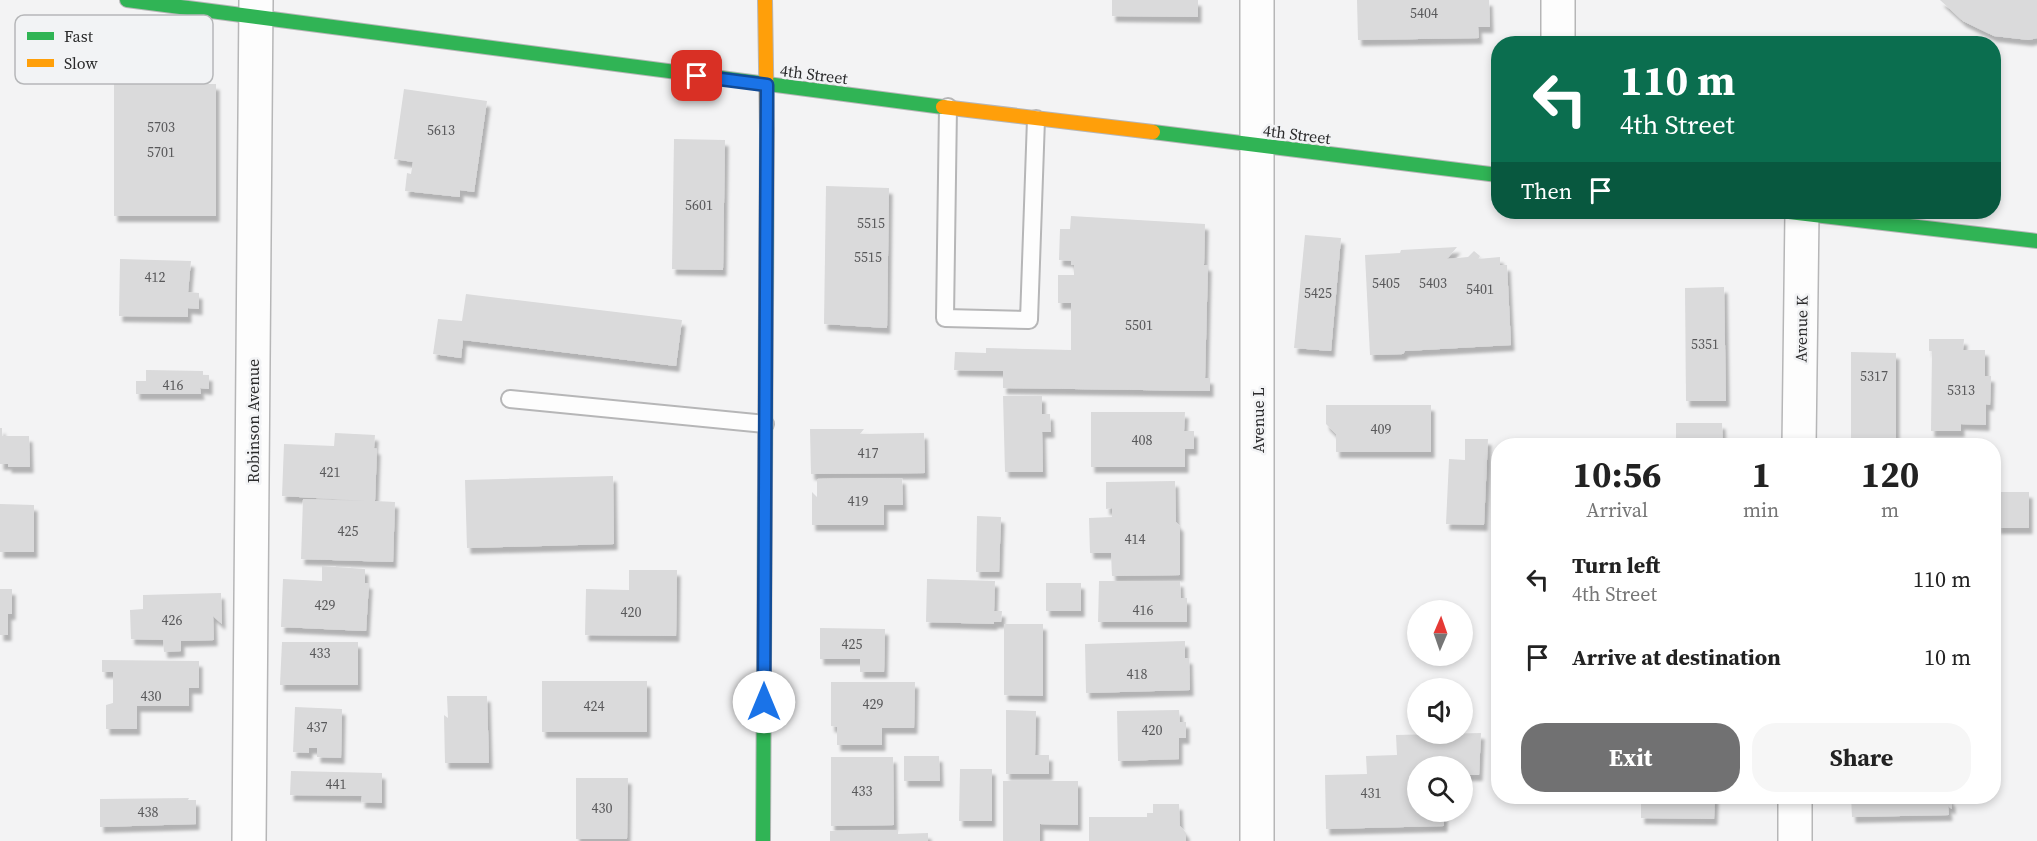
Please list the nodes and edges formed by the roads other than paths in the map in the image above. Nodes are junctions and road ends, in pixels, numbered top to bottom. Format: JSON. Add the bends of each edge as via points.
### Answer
{"nodes":[{"id":1,"x":127,"y":0,"type":"edge"},
{"id":2,"x":765,"y":0,"type":"edge"},
{"id":3,"x":1257,"y":0,"type":"edge"},
{"id":4,"x":1558,"y":0,"type":"edge"},
{"id":5,"x":256,"y":9,"type":"edge"},
{"id":6,"x":1558,"y":36,"type":"edge"},
{"id":7,"x":767,"y":85,"type":"junction"},
{"id":8,"x":948,"y":107,"type":"junction"},
{"id":9,"x":1036,"y":119,"type":"junction"},
{"id":10,"x":1258,"y":146,"type":"junction"},
{"id":11,"x":1491,"y":174,"type":"edge"},
{"id":12,"x":1796,"y":219,"type":"edge"},
{"id":13,"x":1852,"y":219,"type":"edge"},
{"id":14,"x":2037,"y":242,"type":"edge"},
{"id":15,"x":510,"y":399,"type":"dead end"},
{"id":16,"x":765,"y":424,"type":"junction"},
{"id":17,"x":1799,"y":438,"type":"edge"},
{"id":18,"x":1795,"y":804,"type":"edge"},
{"id":19,"x":249,"y":841,"type":"edge"},
{"id":20,"x":763,"y":841,"type":"edge"},
{"id":21,"x":1257,"y":841,"type":"edge"},
{"id":22,"x":1795,"y":841,"type":"edge"}],
"edges":[{"from":1,"to":5,"type":"main road","name":"4th Street"},
{"from":2,"to":7,"type":"main road"},
{"from":3,"to":10,"type":"street","name":"Avenue L"},
{"from":4,"to":6,"type":"street"},
{"from":5,"to":7,"type":"main road","name":"4th Street"},
{"from":5,"to":19,"type":"street","name":"Robinson Avenue"},
{"from":7,"to":8,"type":"main road","name":"4th Street"},
{"from":7,"to":16,"type":"main road"},
{"from":8,"to":9,"type":"main road","name":"4th Street"},
{"from":8,"to":9,"type":"lane","via":[[945,318],[1029,320]]},
{"from":9,"to":10,"type":"main road","name":"4th Street"},
{"from":10,"to":11,"type":"main road","name":"4th Street"},
{"from":10,"to":21,"type":"street","name":"Avenue L"},
{"from":12,"to":17,"type":"street","name":"Avenue K"},
{"from":13,"to":14,"type":"main road"},
{"from":15,"to":16,"type":"lane"},
{"from":16,"to":20,"type":"main road"},
{"from":18,"to":22,"type":"street"}]}
